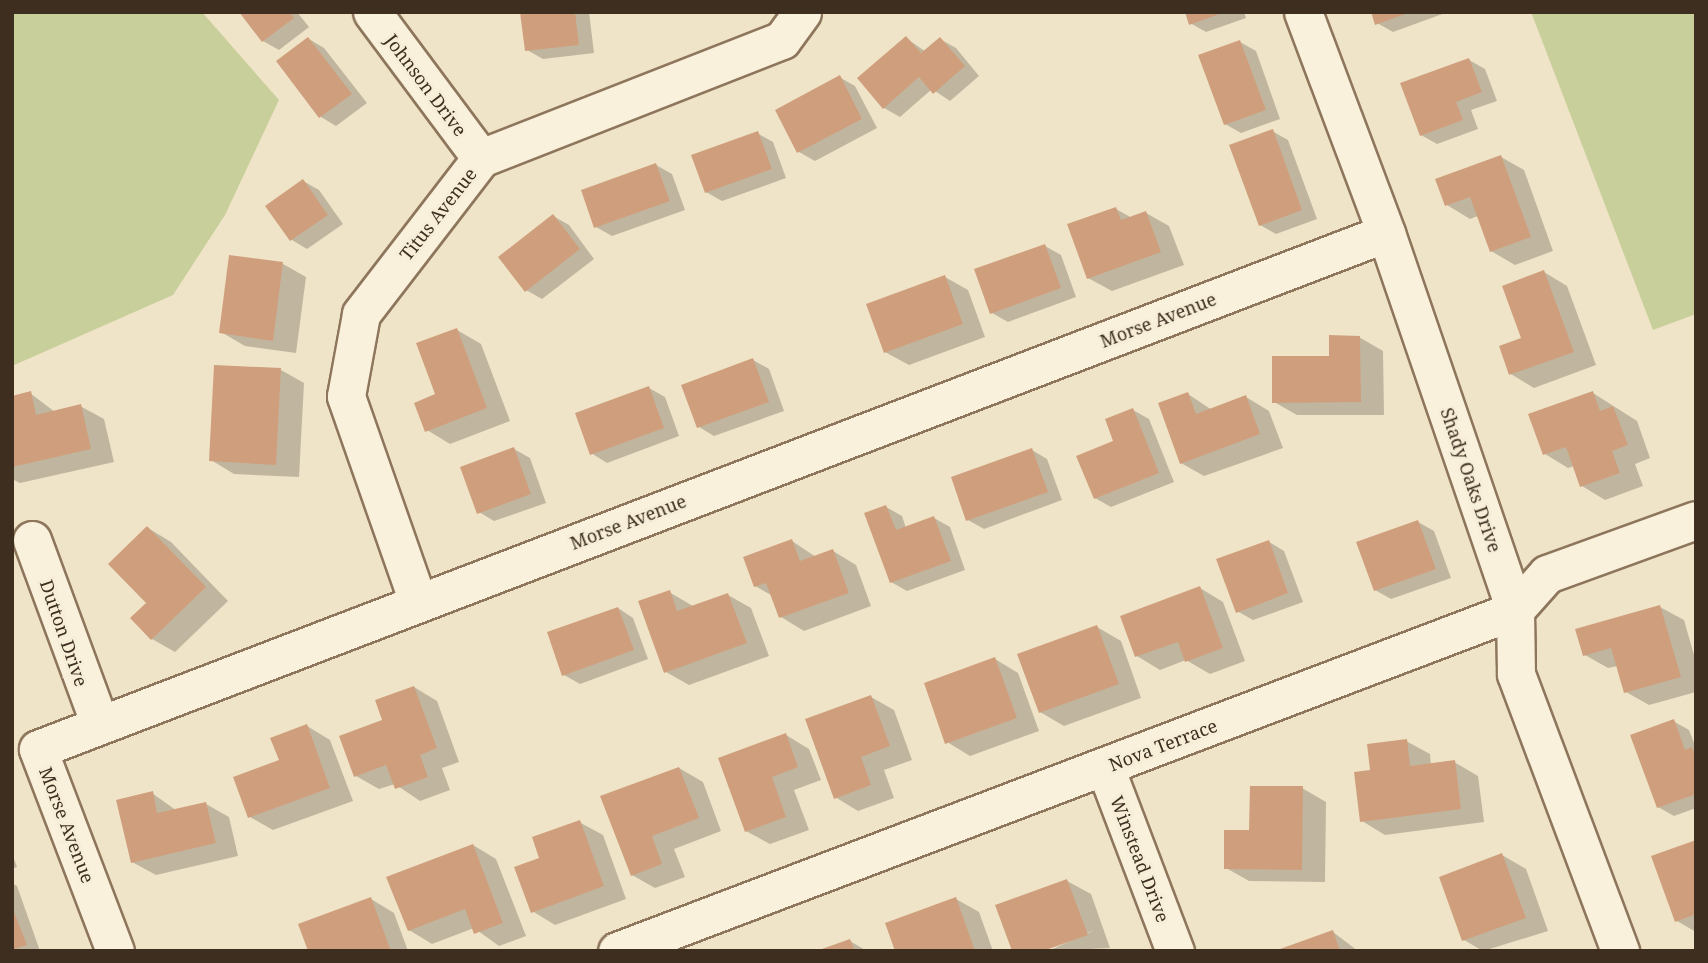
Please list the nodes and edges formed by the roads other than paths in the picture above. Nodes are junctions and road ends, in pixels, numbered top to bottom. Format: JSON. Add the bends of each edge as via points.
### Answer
{"nodes":[{"id":1,"x":372,"y":12,"type":"edge"},
{"id":2,"x":802,"y":12,"type":"edge"},
{"id":3,"x":1303,"y":12,"type":"edge"},
{"id":4,"x":481,"y":158,"type":"junction"},
{"id":5,"x":1386,"y":233,"type":"junction"},
{"id":6,"x":1696,"y":520,"type":"edge"},
{"id":7,"x":32,"y":540,"type":"dead end"},
{"id":8,"x":418,"y":602,"type":"junction"},
{"id":9,"x":1515,"y":610,"type":"junction"},
{"id":10,"x":100,"y":725,"type":"junction"},
{"id":11,"x":1105,"y":767,"type":"junction"},
{"id":12,"x":115,"y":951,"type":"edge"},
{"id":13,"x":617,"y":951,"type":"edge"},
{"id":14,"x":1175,"y":951,"type":"edge"},
{"id":15,"x":1620,"y":951,"type":"edge"}],
"edges":[{"from":1,"to":4,"type":"street","name":"Johnson Drive"},
{"from":2,"to":4,"type":"street","name":"Titus Avenue","via":[[782,40]]},
{"from":3,"to":5,"type":"street","name":"Shady Oaks Drive"},
{"from":4,"to":8,"type":"street","name":"Titus Avenue","via":[[361,314],[346,396]]},
{"from":5,"to":8,"type":"street","name":"Morse Avenue"},
{"from":5,"to":9,"type":"street","name":"Shady Oaks Drive"},
{"from":6,"to":9,"type":"street","name":"Nova Terrace","via":[[1547,574]]},
{"from":7,"to":10,"type":"street","name":"Dutton Drive"},
{"from":8,"to":10,"type":"street","name":"Morse Avenue"},
{"from":9,"to":11,"type":"street","name":"Nova Terrace"},
{"from":9,"to":15,"type":"street","name":"Shady Oaks Drive","via":[[1516,674]]},
{"from":10,"to":12,"type":"street","name":"Morse Avenue","via":[[38,749]]},
{"from":11,"to":13,"type":"street","name":"Nova Terrace"},
{"from":11,"to":14,"type":"street","name":"Winstead Drive"}]}
